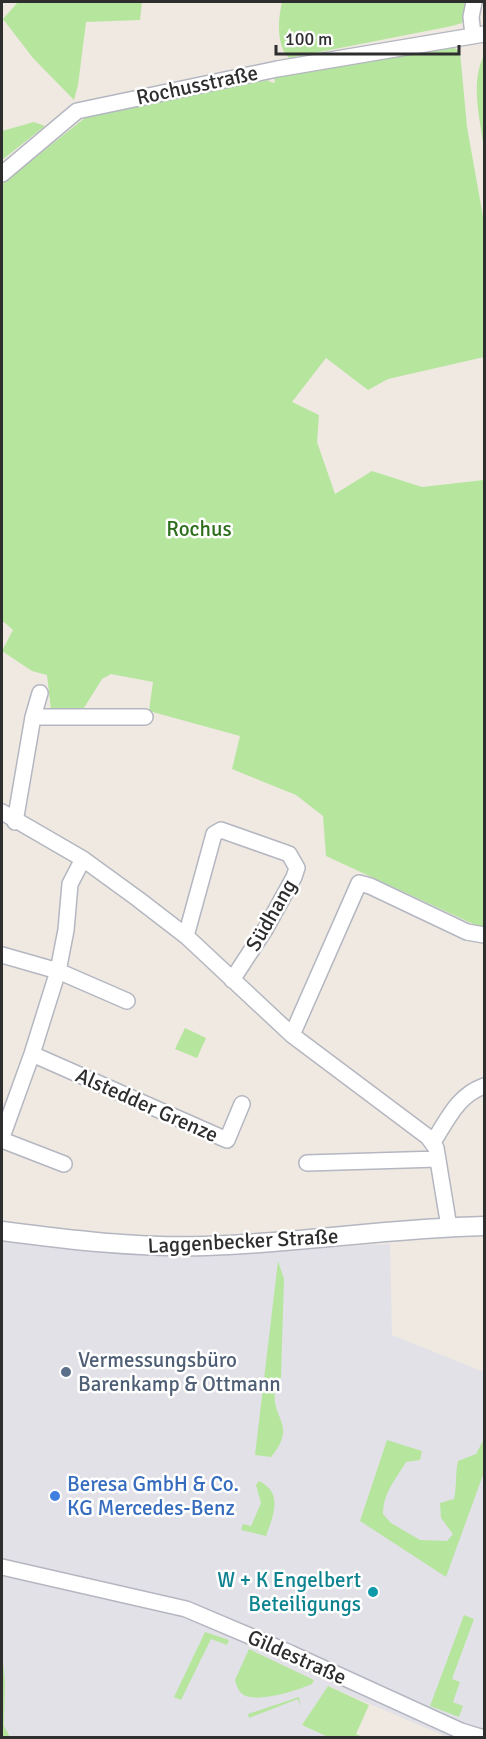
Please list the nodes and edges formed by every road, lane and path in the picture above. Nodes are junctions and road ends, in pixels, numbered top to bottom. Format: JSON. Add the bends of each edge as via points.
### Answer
{"nodes":[{"id":1,"x":474,"y":2,"type":"edge"},
{"id":2,"x":479,"y":34,"type":"edge"},
{"id":3,"x":2,"y":174,"type":"edge"},
{"id":4,"x":40,"y":693,"type":"dead end"},
{"id":5,"x":33,"y":717,"type":"junction"},
{"id":6,"x":145,"y":717,"type":"dead end"},
{"id":7,"x":2,"y":812,"type":"edge"},
{"id":8,"x":15,"y":822,"type":"junction"},
{"id":9,"x":83,"y":859,"type":"junction"},
{"id":10,"x":484,"y":935,"type":"edge"},
{"id":11,"x":186,"y":936,"type":"junction"},
{"id":12,"x":2,"y":955,"type":"edge"},
{"id":13,"x":58,"y":971,"type":"junction"},
{"id":14,"x":232,"y":980,"type":"junction"},
{"id":15,"x":127,"y":1000,"type":"dead end"},
{"id":16,"x":291,"y":1035,"type":"junction"},
{"id":17,"x":32,"y":1054,"type":"junction"},
{"id":18,"x":484,"y":1086,"type":"edge"},
{"id":19,"x":242,"y":1104,"type":"dead end"},
{"id":20,"x":2,"y":1138,"type":"edge"},
{"id":21,"x":433,"y":1142,"type":"junction"},
{"id":22,"x":438,"y":1159,"type":"junction"},
{"id":23,"x":307,"y":1163,"type":"dead end"},
{"id":24,"x":64,"y":1164,"type":"dead end"},
{"id":25,"x":484,"y":1226,"type":"edge"},
{"id":26,"x":449,"y":1227,"type":"junction"},
{"id":27,"x":2,"y":1231,"type":"edge"},
{"id":28,"x":2,"y":1567,"type":"edge"},
{"id":29,"x":484,"y":1737,"type":"edge"}],
"edges":[{"from":1,"to":2,"type":"street","via":[[471,17]]},
{"from":2,"to":3,"type":"street","name":"Rochusstraße","via":[[277,69],[77,111]]},
{"from":4,"to":5,"type":"street"},
{"from":5,"to":6,"type":"street"},
{"from":5,"to":8,"type":"street"},
{"from":7,"to":8,"type":"street"},
{"from":8,"to":9,"type":"street"},
{"from":9,"to":11,"type":"street"},
{"from":9,"to":13,"type":"street","via":[[70,884]]},
{"from":10,"to":16,"type":"street","via":[[466,932],[358,883]]},
{"from":11,"to":14,"type":"street"},
{"from":11,"to":14,"type":"street","name":"Südhang","via":[[214,834],[221,831],[289,854],[297,868],[294,877]]},
{"from":12,"to":13,"type":"street"},
{"from":13,"to":15,"type":"street"},
{"from":13,"to":17,"type":"street"},
{"from":14,"to":16,"type":"street"},
{"from":16,"to":21,"type":"street"},
{"from":17,"to":19,"type":"street","name":"Alstedder Grenze","via":[[227,1140]]},
{"from":17,"to":20,"type":"street"},
{"from":18,"to":21,"type":"street","via":[[459,1101]]},
{"from":20,"to":24,"type":"street"},
{"from":21,"to":22,"type":"street"},
{"from":22,"to":23,"type":"street"},
{"from":22,"to":26,"type":"street"},
{"from":25,"to":26,"type":"street","name":"Laggenbecker Straße"},
{"from":26,"to":27,"type":"street","name":"Laggenbecker Straße","via":[[205,1246],[112,1244]]},
{"from":28,"to":29,"type":"street","name":"Gildestraße","via":[[186,1609],[461,1731]]}]}
